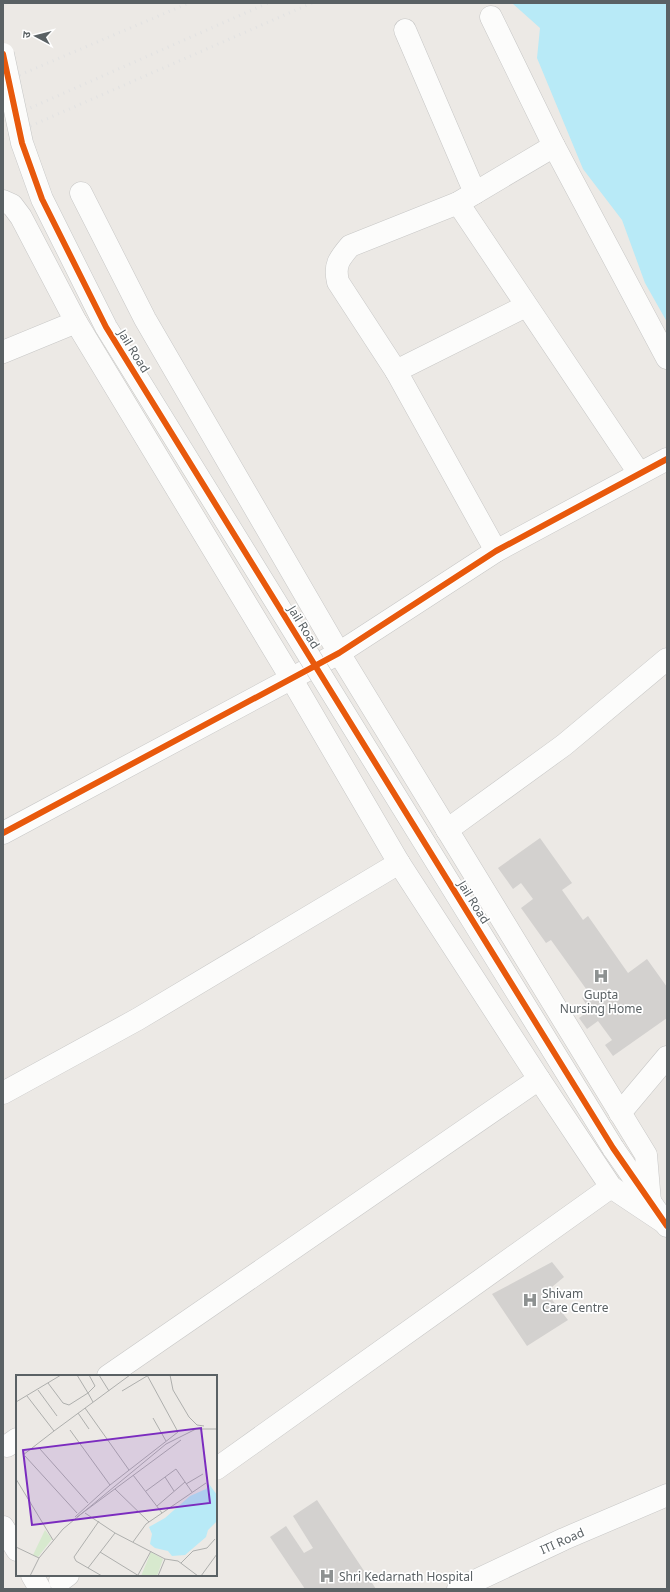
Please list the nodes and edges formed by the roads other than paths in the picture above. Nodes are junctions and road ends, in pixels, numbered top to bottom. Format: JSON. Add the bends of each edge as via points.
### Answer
{"nodes":[{"id":1,"x":491,"y":17,"type":"dead end"},
{"id":2,"x":405,"y":30,"type":"dead end"},
{"id":3,"x":3,"y":54,"type":"edge"},
{"id":4,"x":554,"y":146,"type":"junction"},
{"id":5,"x":81,"y":193,"type":"dead end"},
{"id":6,"x":467,"y":198,"type":"junction"},
{"id":7,"x":3,"y":201,"type":"edge"},
{"id":8,"x":526,"y":306,"type":"junction"},
{"id":9,"x":76,"y":322,"type":"junction"},
{"id":10,"x":3,"y":352,"type":"edge"},
{"id":11,"x":667,"y":358,"type":"edge"},
{"id":12,"x":396,"y":371,"type":"junction"},
{"id":13,"x":667,"y":458,"type":"edge"},
{"id":14,"x":639,"y":474,"type":"junction"},
{"id":15,"x":496,"y":551,"type":"junction"},
{"id":16,"x":338,"y":653,"type":"junction"},
{"id":17,"x":667,"y":659,"type":"edge"},
{"id":18,"x":291,"y":678,"type":"junction"},
{"id":19,"x":447,"y":830,"type":"junction"},
{"id":20,"x":3,"y":833,"type":"edge"},
{"id":21,"x":399,"y":863,"type":"junction"},
{"id":22,"x":667,"y":1057,"type":"edge"},
{"id":23,"x":539,"y":1079,"type":"junction"},
{"id":24,"x":3,"y":1093,"type":"edge"},
{"id":25,"x":620,"y":1114,"type":"junction"},
{"id":26,"x":611,"y":1187,"type":"junction"},
{"id":27,"x":650,"y":1202,"type":"junction"},
{"id":28,"x":666,"y":1224,"type":"edge"},
{"id":29,"x":109,"y":1375,"type":"edge"},
{"id":30,"x":217,"y":1469,"type":"edge"},
{"id":31,"x":667,"y":1496,"type":"edge"},
{"id":32,"x":3,"y":1527,"type":"edge"},
{"id":33,"x":16,"y":1548,"type":"edge"},
{"id":34,"x":33,"y":1576,"type":"edge"},
{"id":35,"x":40,"y":1589,"type":"edge"},
{"id":36,"x":458,"y":1589,"type":"edge"}],
"edges":[{"from":1,"to":4,"type":"street"},
{"from":2,"to":6,"type":"street"},
{"from":3,"to":27,"type":"street","name":"Jail Road","bridge":true,"via":[[22,143],[42,198],[106,327],[613,1148]]},
{"from":4,"to":6,"type":"street"},
{"from":4,"to":11,"type":"street"},
{"from":5,"to":16,"type":"street","via":[[145,319]]},
{"from":6,"to":8,"type":"street"},
{"from":6,"to":12,"type":"street","via":[[350,246],[335,270],[338,282]]},
{"from":7,"to":9,"type":"street","via":[[12,205],[21,217]]},
{"from":8,"to":12,"type":"street"},
{"from":8,"to":14,"type":"street"},
{"from":9,"to":10,"type":"street"},
{"from":9,"to":18,"type":"street"},
{"from":12,"to":15,"type":"street"},
{"from":13,"to":14,"type":"street"},
{"from":14,"to":15,"type":"street"},
{"from":15,"to":16,"type":"street"},
{"from":16,"to":18,"type":"street"},
{"from":16,"to":19,"type":"street"},
{"from":17,"to":19,"type":"street","via":[[564,745]]},
{"from":18,"to":20,"type":"street"},
{"from":18,"to":21,"type":"street"},
{"from":19,"to":25,"type":"street"},
{"from":21,"to":23,"type":"street"},
{"from":21,"to":24,"type":"street","via":[[138,1019]]},
{"from":22,"to":25,"type":"street"},
{"from":23,"to":26,"type":"street"},
{"from":23,"to":29,"type":"street"},
{"from":25,"to":27,"type":"street","via":[[646,1154]]},
{"from":26,"to":28,"type":"street"},
{"from":26,"to":30,"type":"street"},
{"from":27,"to":28,"type":"street","name":"Jail Road"},
{"from":31,"to":36,"type":"street","name":"ITI Road"},
{"from":32,"to":33,"type":"street"},
{"from":34,"to":35,"type":"street"}]}
